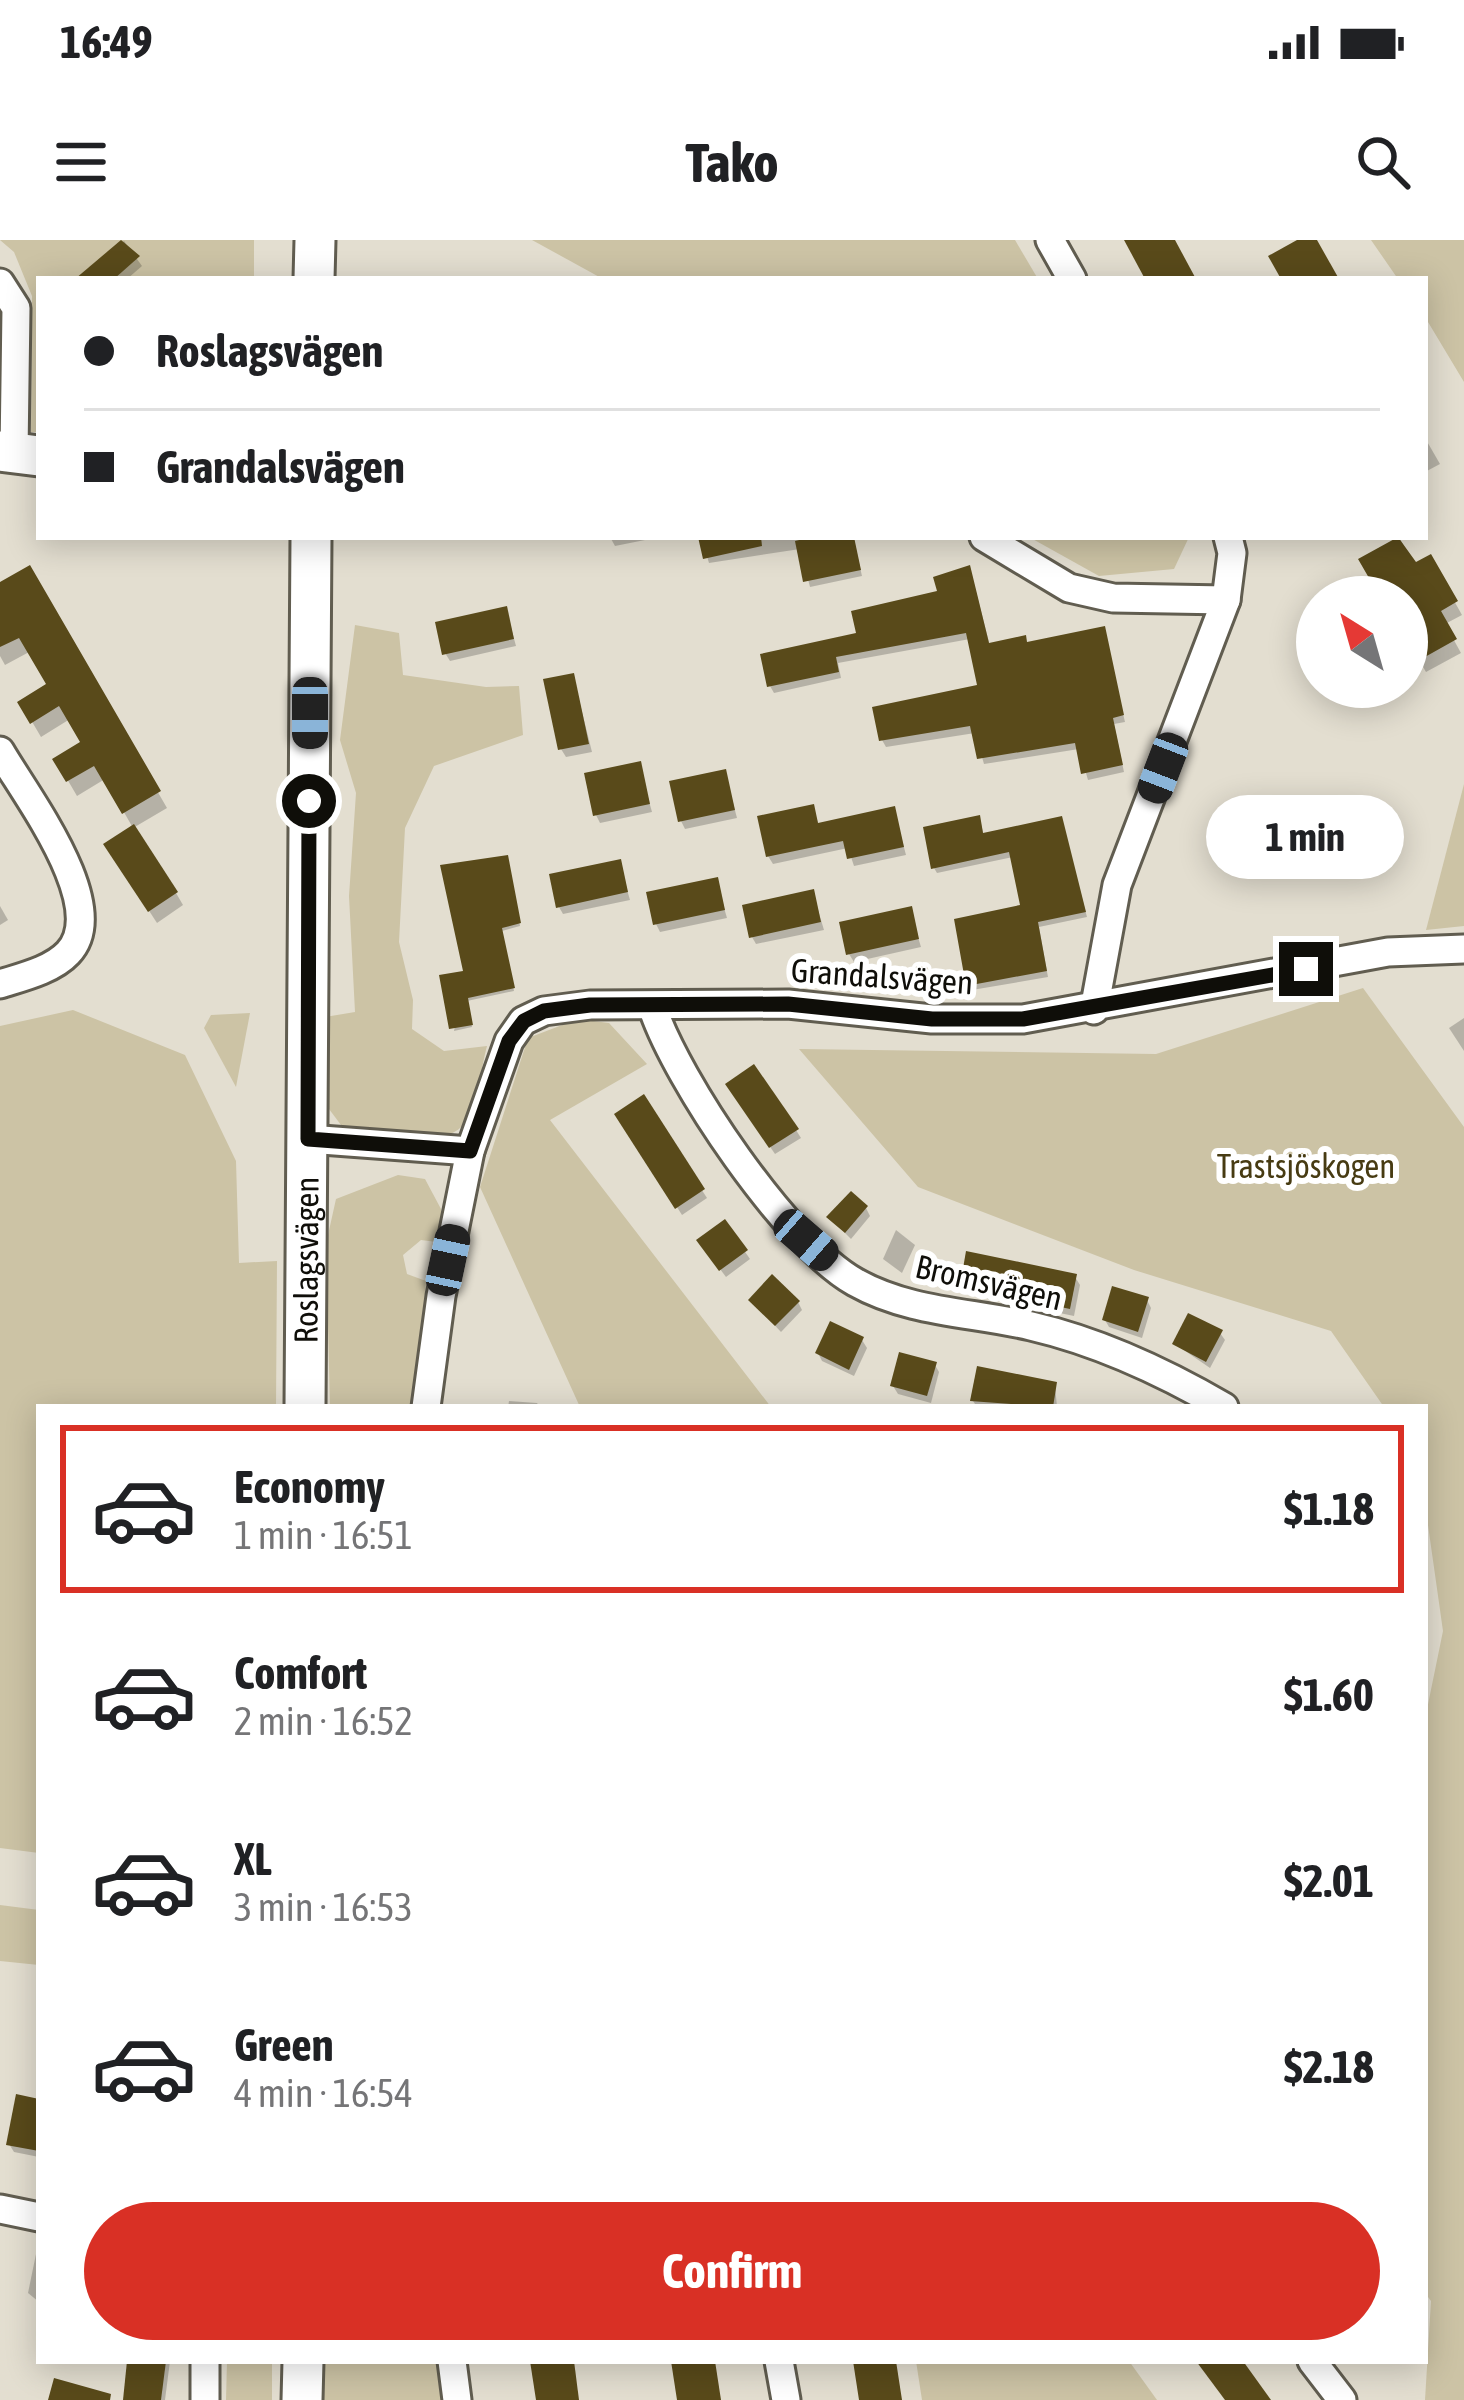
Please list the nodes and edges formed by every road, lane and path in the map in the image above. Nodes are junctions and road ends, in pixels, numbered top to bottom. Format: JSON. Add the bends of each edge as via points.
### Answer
{"nodes":[{"id":1,"x":315,"y":240,"type":"edge"},
{"id":2,"x":1050,"y":240,"type":"edge"},
{"id":3,"x":314,"y":276,"type":"edge"},
{"id":4,"x":1070,"y":276,"type":"edge"},
{"id":5,"x":0,"y":283,"type":"edge"},
{"id":6,"x":18,"y":453,"type":"edge"},
{"id":7,"x":311,"y":540,"type":"edge"},
{"id":8,"x":990,"y":540,"type":"edge"},
{"id":9,"x":1229,"y":540,"type":"edge"},
{"id":10,"x":1226,"y":600,"type":"junction"},
{"id":11,"x":0,"y":751,"type":"edge"},
{"id":12,"x":1464,"y":949,"type":"edge"},
{"id":13,"x":0,"y":984,"type":"edge"},
{"id":14,"x":652,"y":1006,"type":"junction"},
{"id":15,"x":1094,"y":1010,"type":"junction"},
{"id":16,"x":308,"y":1139,"type":"junction"},
{"id":17,"x":470,"y":1151,"type":"junction"},
{"id":18,"x":305,"y":1404,"type":"edge"},
{"id":19,"x":426,"y":1404,"type":"edge"},
{"id":20,"x":1218,"y":1404,"type":"edge"},
{"id":21,"x":0,"y":2209,"type":"edge"},
{"id":22,"x":36,"y":2216,"type":"edge"},
{"id":23,"x":205,"y":2364,"type":"edge"},
{"id":24,"x":303,"y":2364,"type":"edge"},
{"id":25,"x":452,"y":2364,"type":"edge"},
{"id":26,"x":780,"y":2364,"type":"edge"},
{"id":27,"x":1314,"y":2364,"type":"edge"},
{"id":28,"x":206,"y":2400,"type":"edge"},
{"id":29,"x":302,"y":2400,"type":"edge"},
{"id":30,"x":457,"y":2400,"type":"edge"},
{"id":31,"x":786,"y":2400,"type":"edge"},
{"id":32,"x":1342,"y":2400,"type":"edge"}],
"edges":[{"from":1,"to":3,"type":"main road"},
{"from":2,"to":4,"type":"street"},
{"from":5,"to":6,"type":"street","via":[[16,308]]},
{"from":7,"to":16,"type":"main road","name":"Roslagsvägen"},
{"from":8,"to":10,"type":"street","via":[[1069,588],[1113,598]]},
{"from":9,"to":10,"type":"street"},
{"from":10,"to":15,"type":"street","via":[[1117,885]]},
{"from":11,"to":13,"type":"street","via":[[73,878],[84,915],[62,958]]},
{"from":12,"to":15,"type":"street","name":"Grandalsvägen","via":[[1388,952]]},
{"from":14,"to":15,"type":"street","name":"Grandalsvägen","via":[[788,1004],[932,1019]]},
{"from":14,"to":17,"type":"street","name":"Grandalsvägen","via":[[590,1005],[524,1021],[509,1041]]},
{"from":14,"to":20,"type":"street","name":"Bromsvägen","via":[[664,1044],[737,1156],[806,1240],[854,1282],[931,1311],[1096,1346]]},
{"from":16,"to":17,"type":"street"},
{"from":16,"to":18,"type":"main road","name":"Roslagsvägen"},
{"from":17,"to":19,"type":"street"},
{"from":21,"to":22,"type":"street"},
{"from":23,"to":28,"type":"street"},
{"from":24,"to":29,"type":"main road"},
{"from":25,"to":30,"type":"street"},
{"from":26,"to":31,"type":"street"},
{"from":27,"to":32,"type":"street"}]}
